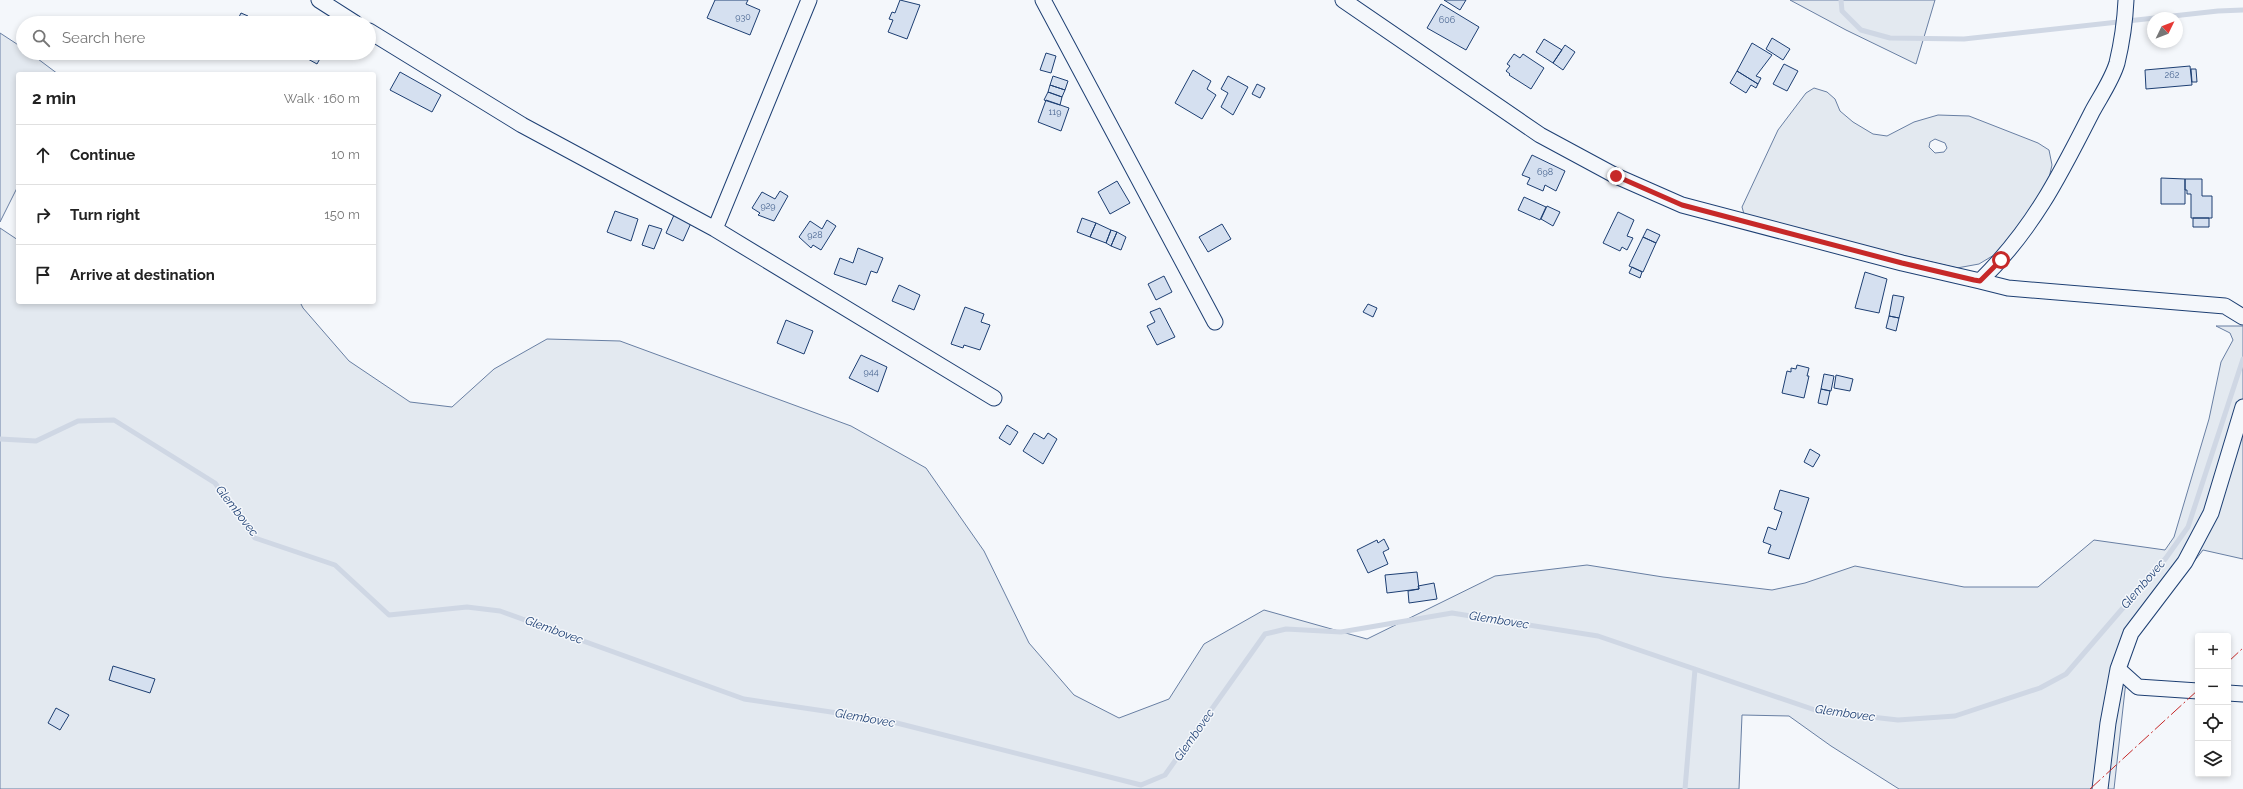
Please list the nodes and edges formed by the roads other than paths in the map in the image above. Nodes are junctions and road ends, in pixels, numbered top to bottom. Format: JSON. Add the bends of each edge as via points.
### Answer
{"nodes":[{"id":1,"x":319,"y":0,"type":"edge"},
{"id":2,"x":810,"y":0,"type":"edge"},
{"id":3,"x":1043,"y":0,"type":"edge"},
{"id":4,"x":1343,"y":0,"type":"edge"},
{"id":5,"x":2126,"y":0,"type":"edge"},
{"id":6,"x":344,"y":16,"type":"edge"},
{"id":7,"x":376,"y":35,"type":"edge"},
{"id":8,"x":714,"y":229,"type":"junction"},
{"id":9,"x":1980,"y":281,"type":"junction"},
{"id":10,"x":2243,"y":317,"type":"edge"},
{"id":11,"x":1215,"y":322,"type":"dead end"},
{"id":12,"x":994,"y":398,"type":"dead end"},
{"id":13,"x":2243,"y":407,"type":"edge"},
{"id":14,"x":2118,"y":669,"type":"junction"},
{"id":15,"x":2195,"y":691,"type":"edge"},
{"id":16,"x":2231,"y":693,"type":"edge"},
{"id":17,"x":2243,"y":694,"type":"edge"},
{"id":18,"x":2100,"y":789,"type":"edge"}],
"edges":[{"from":1,"to":6,"type":"street"},
{"from":2,"to":8,"type":"street"},
{"from":3,"to":11,"type":"street"},
{"from":4,"to":9,"type":"street","via":[[1540,135],[1616,176],[1682,205]]},
{"from":5,"to":9,"type":"street","via":[[2125,24],[2116,65],[2070,155],[2041,208],[2001,260]]},
{"from":7,"to":8,"type":"street","via":[[522,126]]},
{"from":8,"to":12,"type":"street"},
{"from":9,"to":10,"type":"street","via":[[2008,288],[2225,306]]},
{"from":13,"to":14,"type":"street","via":[[2211,514],[2185,562],[2131,633]]},
{"from":14,"to":15,"type":"street","via":[[2138,686]]},
{"from":14,"to":18,"type":"street"},
{"from":16,"to":17,"type":"street"}]}
